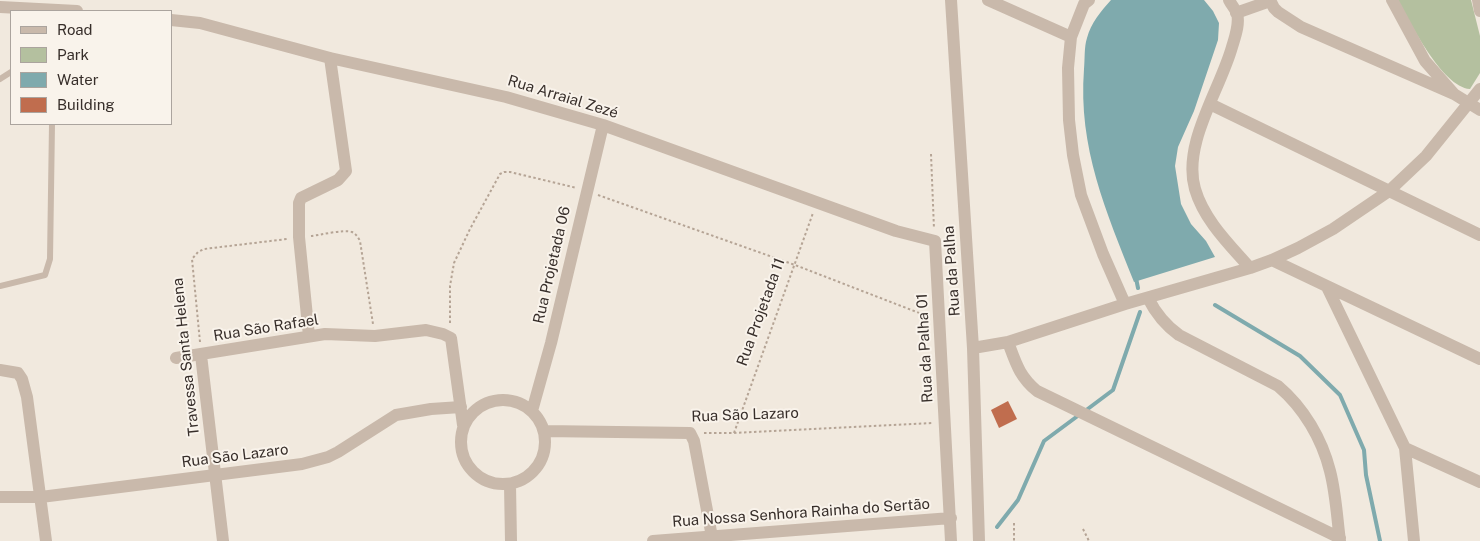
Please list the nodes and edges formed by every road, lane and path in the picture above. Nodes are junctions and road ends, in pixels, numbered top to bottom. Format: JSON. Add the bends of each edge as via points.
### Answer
{"nodes":[{"id":1,"x":951,"y":0,"type":"edge"},
{"id":2,"x":988,"y":0,"type":"edge"},
{"id":3,"x":1089,"y":0,"type":"edge"},
{"id":4,"x":1229,"y":0,"type":"edge"},
{"id":5,"x":1270,"y":0,"type":"edge"},
{"id":6,"x":1392,"y":0,"type":"edge"},
{"id":7,"x":1478,"y":0,"type":"edge"},
{"id":8,"x":0,"y":7,"type":"edge"},
{"id":9,"x":31,"y":10,"type":"edge"},
{"id":10,"x":1480,"y":11,"type":"edge"},
{"id":11,"x":1236,"y":13,"type":"junction"},
{"id":12,"x":172,"y":20,"type":"edge"},
{"id":13,"x":1071,"y":38,"type":"junction"},
{"id":14,"x":330,"y":58,"type":"junction"},
{"id":15,"x":1425,"y":61,"type":"junction"},
{"id":16,"x":1410,"y":74,"type":"junction"},
{"id":17,"x":1480,"y":89,"type":"edge"},
{"id":18,"x":1454,"y":94,"type":"junction"},
{"id":19,"x":1210,"y":104,"type":"junction"},
{"id":20,"x":1475,"y":107,"type":"edge"},
{"id":21,"x":52,"y":125,"type":"edge"},
{"id":22,"x":603,"y":125,"type":"junction"},
{"id":23,"x":932,"y":154,"type":"dead end"},
{"id":24,"x":586,"y":191,"type":"junction"},
{"id":25,"x":1389,"y":191,"type":"junction"},
{"id":26,"x":817,"y":202,"type":"junction"},
{"id":27,"x":1480,"y":235,"type":"edge"},
{"id":28,"x":299,"y":237,"type":"junction"},
{"id":29,"x":935,"y":241,"type":"junction"},
{"id":30,"x":1272,"y":260,"type":"junction"},
{"id":31,"x":795,"y":265,"type":"junction"},
{"id":32,"x":1250,"y":268,"type":"junction"},
{"id":33,"x":0,"y":286,"type":"edge"},
{"id":34,"x":1327,"y":287,"type":"junction"},
{"id":35,"x":1148,"y":298,"type":"junction"},
{"id":36,"x":1124,"y":304,"type":"junction"},
{"id":37,"x":940,"y":321,"type":"junction"},
{"id":38,"x":308,"y":336,"type":"junction"},
{"id":39,"x":375,"y":336,"type":"junction"},
{"id":40,"x":451,"y":338,"type":"junction"},
{"id":41,"x":1008,"y":342,"type":"junction"},
{"id":42,"x":974,"y":348,"type":"junction"},
{"id":43,"x":201,"y":355,"type":"junction"},
{"id":44,"x":176,"y":358,"type":"dead end"},
{"id":45,"x":1480,"y":359,"type":"edge"},
{"id":46,"x":0,"y":370,"type":"edge"},
{"id":47,"x":461,"y":407,"type":"junction"},
{"id":48,"x":532,"y":411,"type":"junction"},
{"id":49,"x":946,"y":423,"type":"junction"},
{"id":50,"x":463,"y":425,"type":"junction"},
{"id":51,"x":544,"y":432,"type":"junction"},
{"id":52,"x":690,"y":433,"type":"junction"},
{"id":53,"x":734,"y":433,"type":"junction"},
{"id":54,"x":1405,"y":448,"type":"junction"},
{"id":55,"x":215,"y":474,"type":"junction"},
{"id":56,"x":1480,"y":482,"type":"edge"},
{"id":57,"x":510,"y":485,"type":"junction"},
{"id":58,"x":0,"y":497,"type":"edge"},
{"id":59,"x":41,"y":497,"type":"junction"},
{"id":60,"x":951,"y":518,"type":"junction"},
{"id":61,"x":1014,"y":523,"type":"dead end"},
{"id":62,"x":1083,"y":529,"type":"dead end"},
{"id":63,"x":712,"y":537,"type":"junction"},
{"id":64,"x":1340,"y":540,"type":"edge"},
{"id":65,"x":46,"y":541,"type":"edge"},
{"id":66,"x":223,"y":541,"type":"edge"},
{"id":67,"x":511,"y":541,"type":"edge"},
{"id":68,"x":653,"y":541,"type":"edge"},
{"id":69,"x":951,"y":541,"type":"edge"},
{"id":70,"x":980,"y":541,"type":"edge"},
{"id":71,"x":1014,"y":541,"type":"edge"},
{"id":72,"x":1090,"y":541,"type":"edge"},
{"id":73,"x":1414,"y":541,"type":"edge"}],
"edges":[{"from":1,"to":42,"type":"street","name":"Rua da Palha"},
{"from":2,"to":13,"type":"street"},
{"from":3,"to":13,"type":"street","via":[[1084,4]]},
{"from":4,"to":11,"type":"street"},
{"from":5,"to":11,"type":"street"},
{"from":5,"to":16,"type":"street","via":[[1278,12],[1301,27]]},
{"from":6,"to":15,"type":"street"},
{"from":7,"to":10,"type":"street"},
{"from":8,"to":9,"type":"street"},
{"from":11,"to":19,"type":"street","via":[[1236,35]]},
{"from":12,"to":14,"type":"street","name":"Rua Arraial Zezé","via":[[200,23]]},
{"from":13,"to":36,"type":"street","via":[[1068,68],[1073,155],[1081,195]]},
{"from":14,"to":22,"type":"street","name":"Rua Arraial Zezé","via":[[506,96]]},
{"from":14,"to":28,"type":"street","via":[[346,171],[342,178],[300,200]]},
{"from":15,"to":16,"type":"street"},
{"from":15,"to":18,"type":"street"},
{"from":16,"to":18,"type":"street"},
{"from":17,"to":20,"type":"street"},
{"from":18,"to":20,"type":"street"},
{"from":19,"to":25,"type":"street"},
{"from":19,"to":32,"type":"street","via":[[1193,157],[1195,188],[1207,216]]},
{"from":20,"to":25,"type":"street"},
{"from":21,"to":33,"type":"lane","via":[[48,267],[45,275]]},
{"from":22,"to":24,"type":"street","name":"Rua Projetada 06"},
{"from":22,"to":26,"type":"street","name":"Rua Arraial Zezé"},
{"from":23,"to":29,"type":"path"},
{"from":24,"to":31,"type":"path"},
{"from":24,"to":40,"type":"path","via":[[510,172],[500,174],[454,263],[450,286]]},
{"from":24,"to":48,"type":"street","name":"Rua Projetada 06"},
{"from":25,"to":27,"type":"street"},
{"from":25,"to":30,"type":"street","via":[[1333,229]]},
{"from":26,"to":29,"type":"street","name":"Rua Arraial Zezé","via":[[896,231]]},
{"from":26,"to":31,"type":"path","name":"Rua Projetada 11"},
{"from":28,"to":38,"type":"street"},
{"from":28,"to":39,"type":"path","via":[[354,232],[360,241]]},
{"from":28,"to":43,"type":"path","name":"Travessa Santa Helena","via":[[204,249],[192,259]]},
{"from":29,"to":37,"type":"street","name":"Rua da Palha 01"},
{"from":30,"to":32,"type":"street"},
{"from":30,"to":34,"type":"street"},
{"from":31,"to":37,"type":"path"},
{"from":31,"to":53,"type":"path","name":"Rua Projetada 11"},
{"from":32,"to":35,"type":"street"},
{"from":34,"to":45,"type":"street"},
{"from":34,"to":54,"type":"street"},
{"from":35,"to":36,"type":"street"},
{"from":35,"to":64,"type":"street","via":[[1168,327],[1278,386],[1292,398],[1321,442],[1331,472]]},
{"from":36,"to":41,"type":"street"},
{"from":37,"to":49,"type":"street","name":"Rua da Palha 01"},
{"from":38,"to":39,"type":"street","name":"Rua São Rafael"},
{"from":38,"to":43,"type":"street","name":"Rua São Rafael"},
{"from":39,"to":40,"type":"street","name":"Rua São Rafael","via":[[426,330]]},
{"from":40,"to":47,"type":"street"},
{"from":41,"to":42,"type":"street"},
{"from":41,"to":64,"type":"street","via":[[1017,367],[1026,382],[1037,391]]},
{"from":42,"to":70,"type":"street","name":"Rua da Palha"},
{"from":43,"to":44,"type":"street","name":"Rua São Rafael"},
{"from":43,"to":55,"type":"street","name":"Travessa Santa Helena"},
{"from":46,"to":59,"type":"street","via":[[18,374],[22,379]]},
{"from":47,"to":50,"type":"street"},
{"from":47,"to":55,"type":"street","name":"Rua São Lazaro","via":[[396,416],[338,452],[311,462]]},
{"from":48,"to":50,"type":"street","via":[[512,401],[500,400],[479,408]]},
{"from":48,"to":51,"type":"street"},
{"from":49,"to":53,"type":"path","name":"Rua São Lazaro"},
{"from":49,"to":60,"type":"street","name":"Rua da Palha 01"},
{"from":50,"to":57,"type":"street","via":[[462,454],[468,466],[486,481]]},
{"from":51,"to":52,"type":"street","name":"Rua São Lazaro"},
{"from":51,"to":57,"type":"street","via":[[543,458],[524,479]]},
{"from":52,"to":53,"type":"path","name":"Rua São Lazaro"},
{"from":52,"to":63,"type":"street"},
{"from":54,"to":56,"type":"street"},
{"from":54,"to":73,"type":"street"},
{"from":55,"to":59,"type":"street","name":"Rua São Lazaro"},
{"from":55,"to":66,"type":"street","name":"Travessa Santa Helena"},
{"from":57,"to":67,"type":"street"},
{"from":58,"to":59,"type":"street","name":"Rua São Lazaro"},
{"from":59,"to":65,"type":"street"},
{"from":60,"to":63,"type":"street","name":"Rua Nossa Senhora Rainha do Sertão"},
{"from":60,"to":69,"type":"street","name":"Rua da Palha 01"},
{"from":61,"to":71,"type":"path"},
{"from":62,"to":72,"type":"path"},
{"from":63,"to":68,"type":"street","name":"Rua Nossa Senhora Rainha do Sertão"}]}
